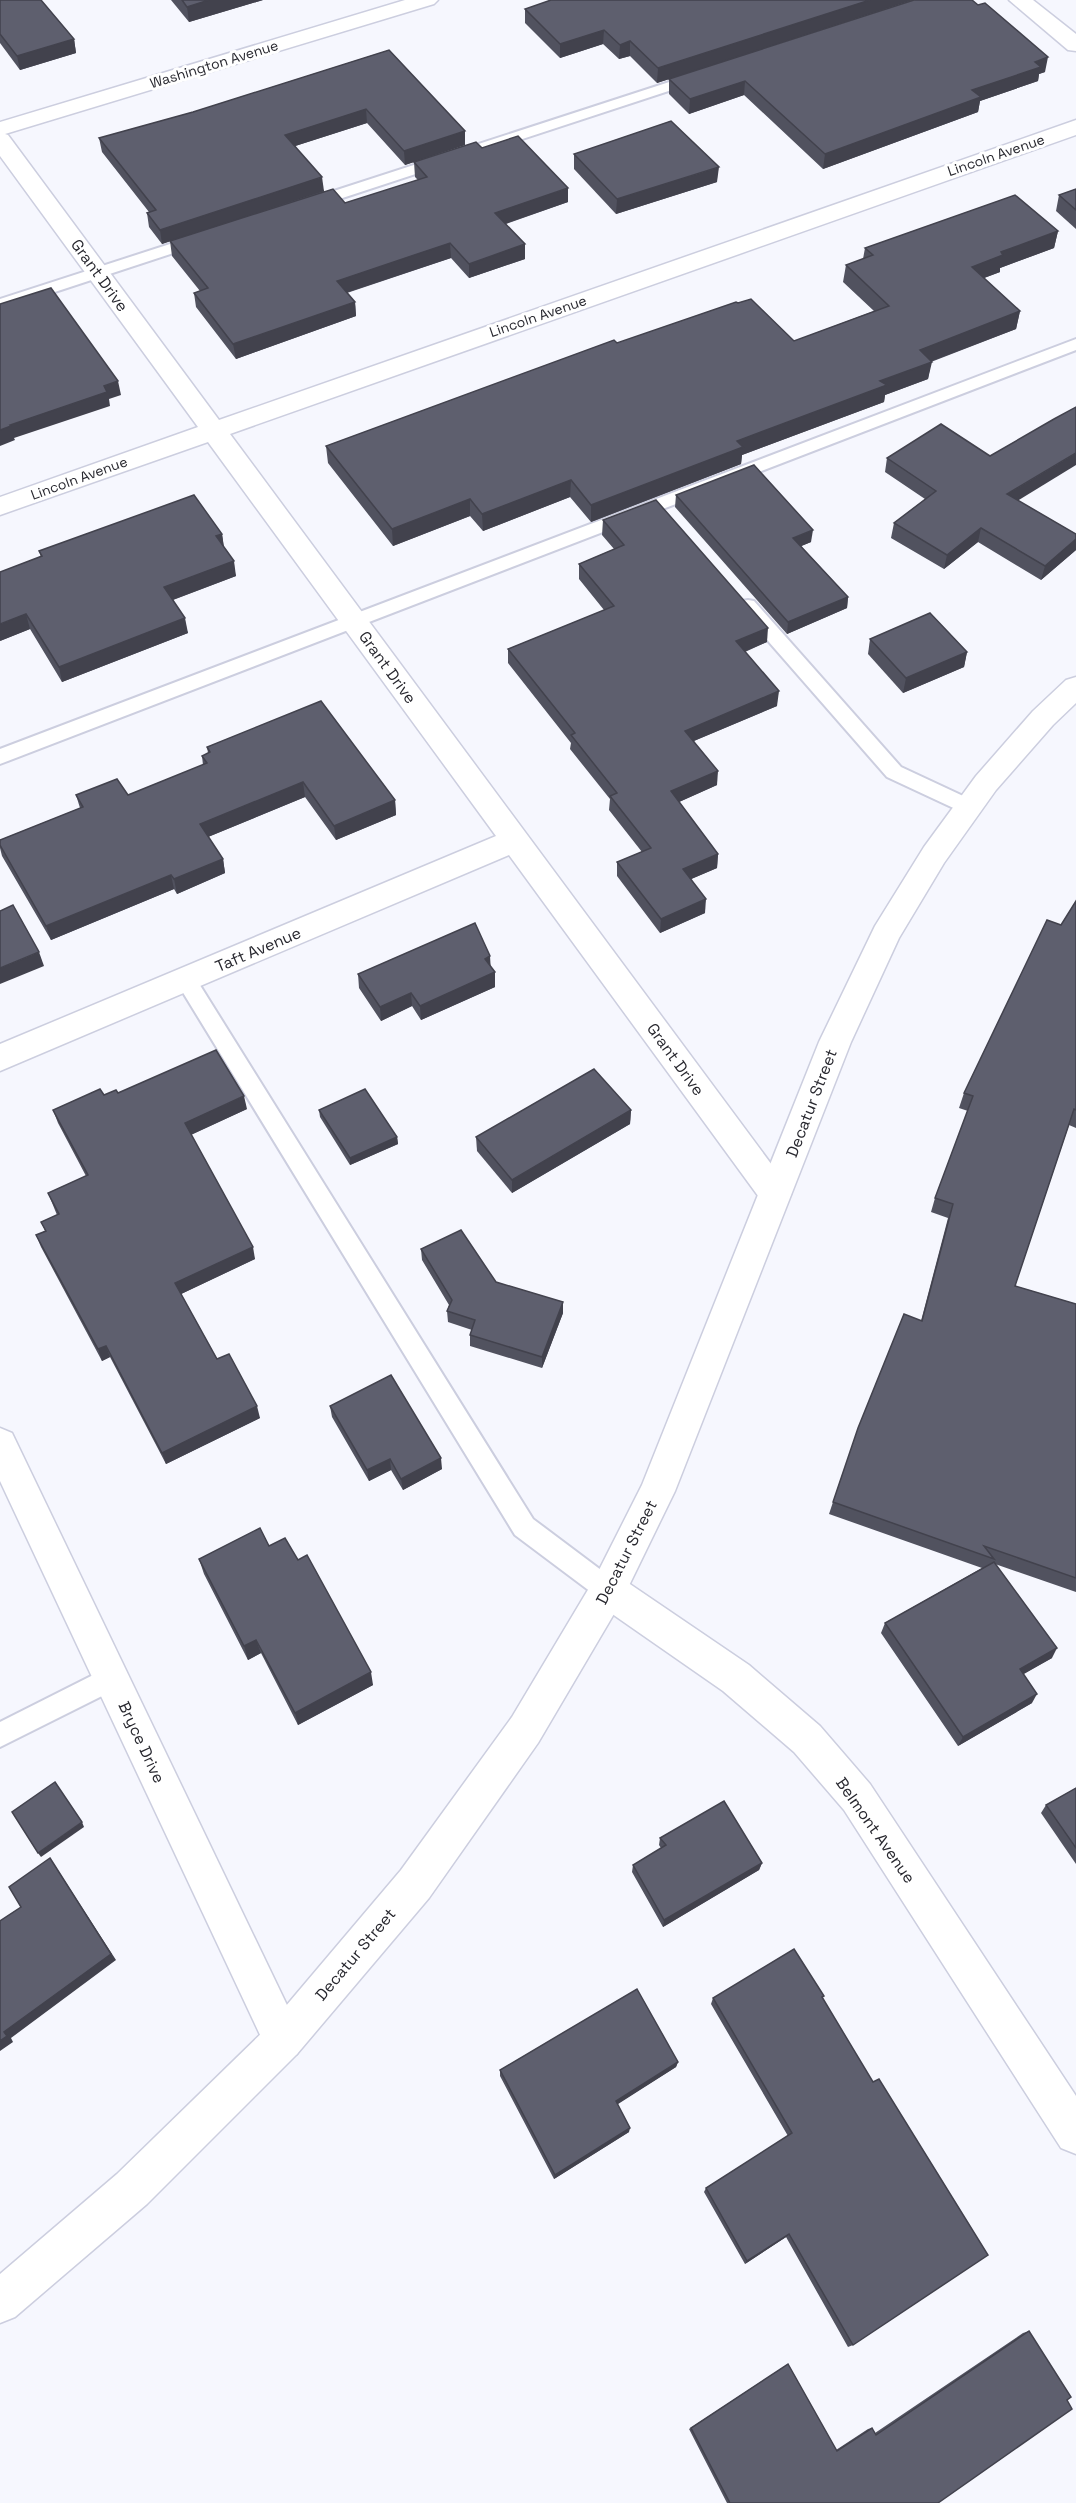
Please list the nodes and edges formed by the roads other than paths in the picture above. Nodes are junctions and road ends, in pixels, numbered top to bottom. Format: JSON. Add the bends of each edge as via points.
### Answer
{"nodes":[{"id":1,"x":427,"y":0,"type":"edge"},
{"id":2,"x":1020,"y":0,"type":"edge"},
{"id":3,"x":1076,"y":45,"type":"edge"},
{"id":4,"x":708,"y":74,"type":"edge"},
{"id":5,"x":1076,"y":127,"type":"edge"},
{"id":6,"x":0,"y":129,"type":"edge"},
{"id":7,"x":0,"y":140,"type":"edge"},
{"id":8,"x":290,"y":210,"type":"edge"},
{"id":9,"x":211,"y":236,"type":"edge"},
{"id":10,"x":98,"y":273,"type":"junction"},
{"id":11,"x":0,"y":305,"type":"edge"},
{"id":12,"x":1076,"y":344,"type":"edge"},
{"id":13,"x":213,"y":430,"type":"junction"},
{"id":14,"x":658,"y":503,"type":"junction"},
{"id":15,"x":0,"y":506,"type":"edge"},
{"id":16,"x":674,"y":521,"type":"edge"},
{"id":17,"x":737,"y":593,"type":"edge"},
{"id":18,"x":354,"y":621,"type":"junction"},
{"id":19,"x":1076,"y":687,"type":"edge"},
{"id":20,"x":0,"y":757,"type":"edge"},
{"id":21,"x":969,"y":807,"type":"junction"},
{"id":22,"x":515,"y":840,"type":"junction"},
{"id":23,"x":186,"y":980,"type":"junction"},
{"id":24,"x":0,"y":1058,"type":"edge"},
{"id":25,"x":775,"y":1194,"type":"junction"},
{"id":26,"x":0,"y":1444,"type":"edge"},
{"id":27,"x":608,"y":1590,"type":"junction"},
{"id":28,"x":111,"y":1677,"type":"junction"},
{"id":29,"x":0,"y":1735,"type":"edge"},
{"id":30,"x":283,"y":2040,"type":"junction"},
{"id":31,"x":1076,"y":2133,"type":"edge"},
{"id":32,"x":0,"y":2302,"type":"edge"}],
"edges":[{"from":1,"to":6,"type":"street","name":"Washington Avenue"},
{"from":2,"to":3,"type":"street"},
{"from":4,"to":8,"type":"lane"},
{"from":5,"to":13,"type":"street","name":"Lincoln Avenue"},
{"from":7,"to":10,"type":"street","name":"Grant Drive"},
{"from":9,"to":10,"type":"lane"},
{"from":10,"to":11,"type":"lane"},
{"from":10,"to":13,"type":"street","name":"Grant Drive"},
{"from":12,"to":14,"type":"lane"},
{"from":13,"to":15,"type":"street","name":"Lincoln Avenue"},
{"from":13,"to":18,"type":"street","name":"Grant Drive"},
{"from":14,"to":16,"type":"lane"},
{"from":14,"to":18,"type":"lane"},
{"from":17,"to":21,"type":"lane","via":[[894,772]]},
{"from":18,"to":20,"type":"lane"},
{"from":18,"to":22,"type":"street","name":"Grant Drive"},
{"from":19,"to":21,"type":"street","name":"Decatur Street","via":[[1043,718]]},
{"from":21,"to":25,"type":"street","name":"Decatur Street","via":[[934,855],[886,934],[835,1042]]},
{"from":22,"to":23,"type":"street","name":"Taft Avenue"},
{"from":22,"to":25,"type":"street","name":"Grant Drive"},
{"from":23,"to":24,"type":"street","name":"Taft Avenue"},
{"from":23,"to":27,"type":"lane","via":[[524,1527]]},
{"from":25,"to":27,"type":"street","name":"Decatur Street","via":[[657,1491]]},
{"from":26,"to":28,"type":"street","name":"Bryce Drive"},
{"from":27,"to":30,"type":"street","name":"Decatur Street","via":[[525,1730],[415,1884]]},
{"from":27,"to":31,"type":"street","name":"Belmont Avenue","via":[[736,1678],[807,1739],[857,1797]]},
{"from":28,"to":29,"type":"lane"},
{"from":28,"to":30,"type":"street","name":"Bryce Drive"},
{"from":30,"to":32,"type":"street","name":"Decatur Street","via":[[132,2189]]}]}
